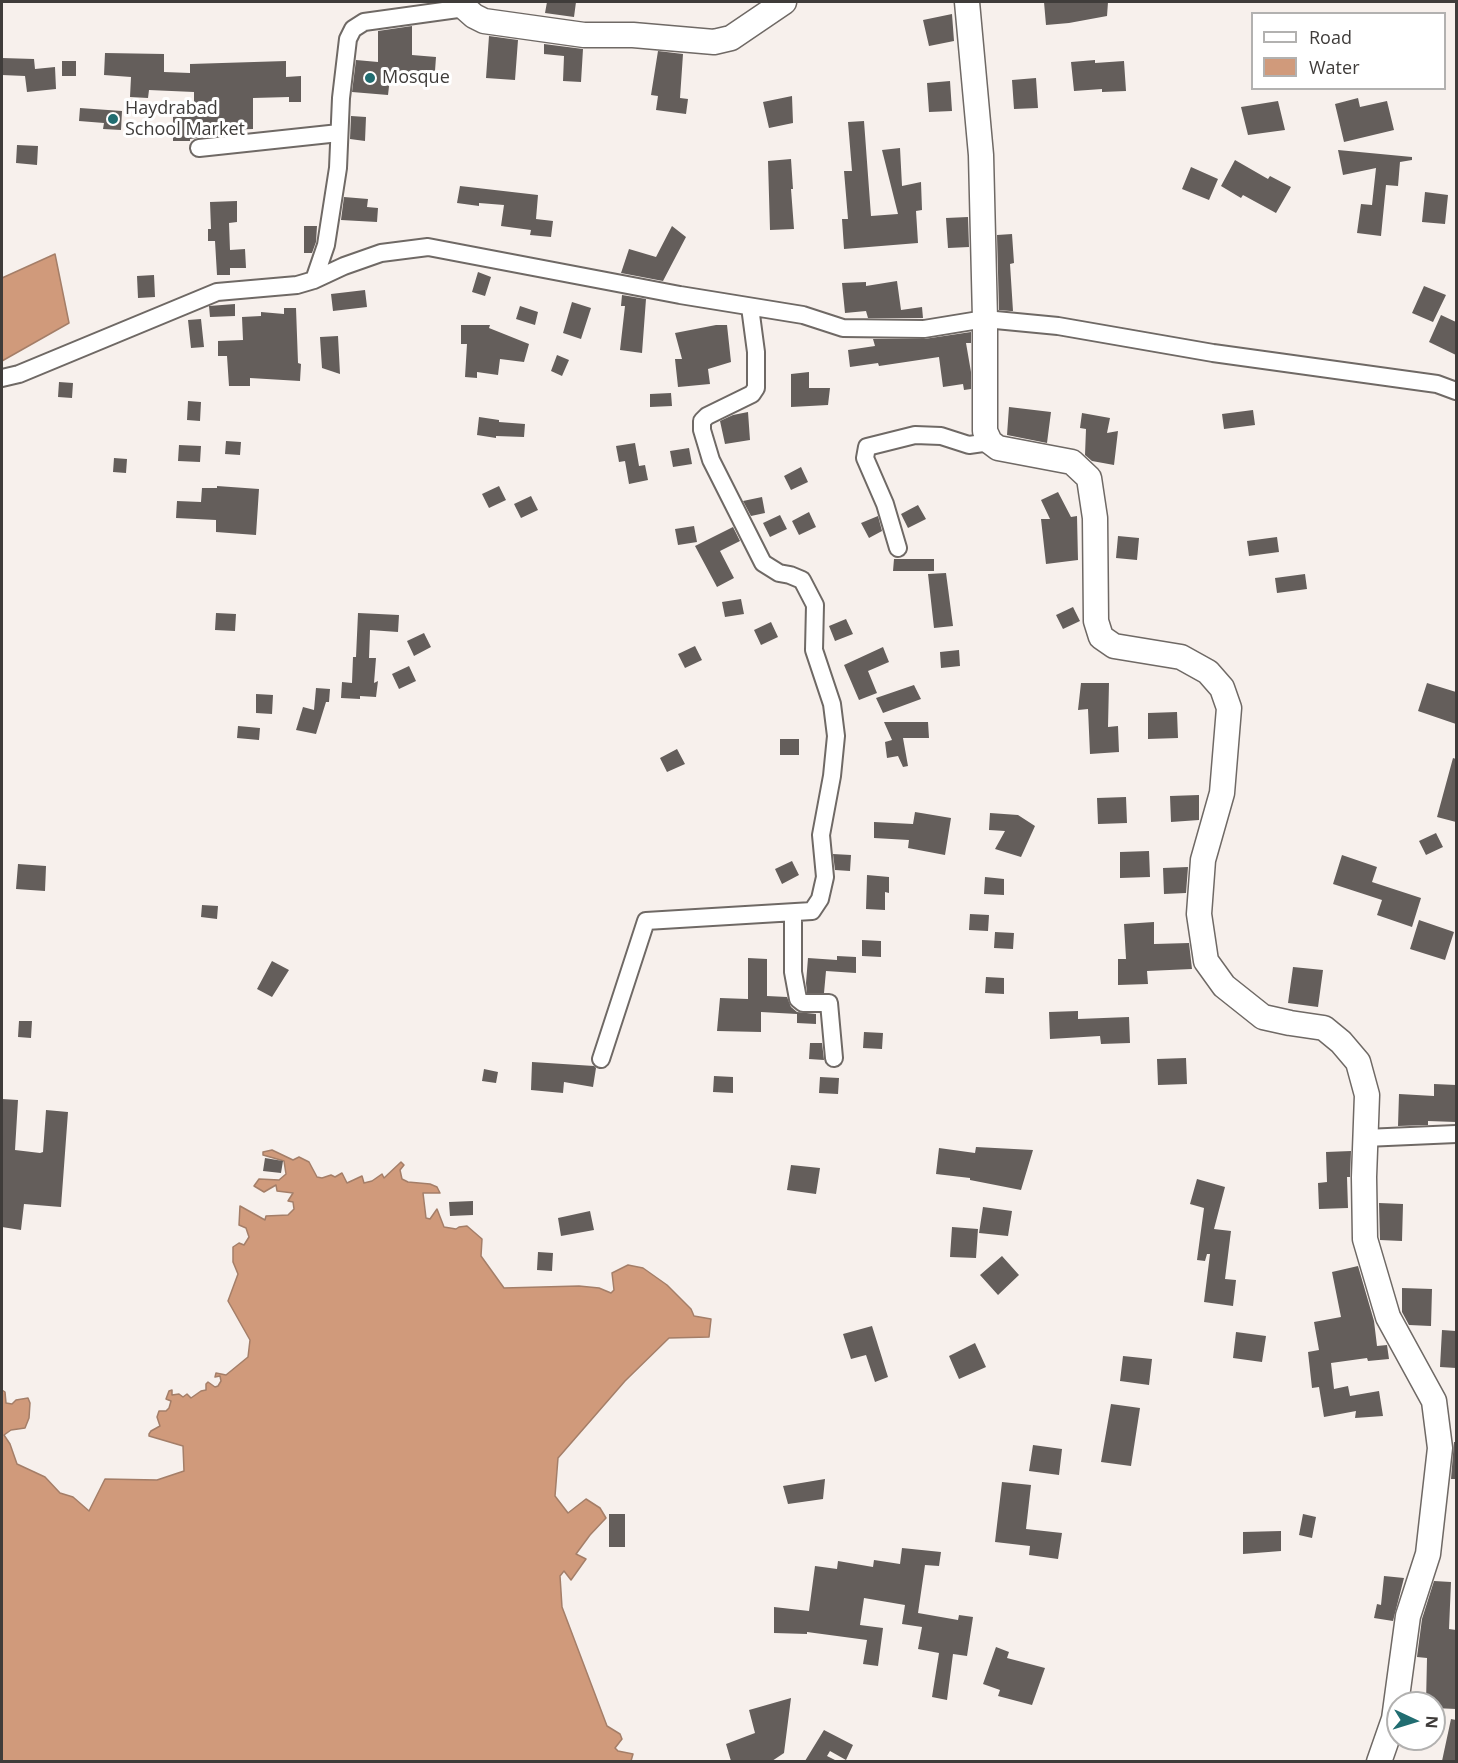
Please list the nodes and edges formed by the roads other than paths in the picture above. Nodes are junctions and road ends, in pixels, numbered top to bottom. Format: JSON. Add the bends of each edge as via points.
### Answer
{"nodes":[{"id":1,"x":784,"y":2,"type":"edge"},
{"id":2,"x":967,"y":2,"type":"edge"},
{"id":3,"x":464,"y":5,"type":"edge"},
{"id":4,"x":339,"y":133,"type":"junction"},
{"id":5,"x":199,"y":148,"type":"dead end"},
{"id":6,"x":314,"y":280,"type":"junction"},
{"id":7,"x":750,"y":307,"type":"junction"},
{"id":8,"x":986,"y":320,"type":"junction"},
{"id":9,"x":2,"y":378,"type":"edge"},
{"id":10,"x":1456,"y":391,"type":"edge"},
{"id":11,"x":990,"y":442,"type":"junction"},
{"id":12,"x":898,"y":548,"type":"dead end"},
{"id":13,"x":793,"y":913,"type":"junction"},
{"id":14,"x":834,"y":1058,"type":"dead end"},
{"id":15,"x":601,"y":1059,"type":"dead end"},
{"id":16,"x":1456,"y":1134,"type":"edge"},
{"id":17,"x":1365,"y":1138,"type":"junction"},
{"id":18,"x":1378,"y":1761,"type":"edge"}],
"edges":[{"from":1,"to":3,"type":"street","via":[[732,38],[714,42],[584,35],[484,21]]},
{"from":2,"to":8,"type":"street","via":[[981,155]]},
{"from":3,"to":4,"type":"street","via":[[364,22],[353,29],[348,39],[340,98]]},
{"from":4,"to":5,"type":"street"},
{"from":4,"to":6,"type":"street","via":[[338,168],[326,245]]},
{"from":6,"to":7,"type":"street","via":[[381,253],[428,247]]},
{"from":6,"to":9,"type":"street","via":[[217,292]]},
{"from":7,"to":8,"type":"street","via":[[803,315],[843,328],[924,329]]},
{"from":7,"to":13,"type":"street","via":[[756,388],[752,394],[706,417],[702,430],[711,460],[763,563],[802,580],[815,605],[814,650],[832,704],[836,736],[821,835],[825,877],[820,899],[812,911]]},
{"from":8,"to":10,"type":"street","via":[[1058,326],[1213,353],[1437,384]]},
{"from":8,"to":11,"type":"street","via":[[986,431]]},
{"from":11,"to":12,"type":"street","via":[[969,445],[941,436],[915,435],[867,447],[865,458]]},
{"from":11,"to":17,"type":"street","via":[[998,448],[1072,462],[1089,478],[1095,518],[1095,621],[1101,637],[1114,646],[1181,657],[1208,672],[1222,688],[1229,708],[1222,793],[1203,860],[1199,914],[1206,961],[1224,986],[1263,1017],[1324,1028],[1341,1042],[1358,1062],[1367,1095]]},
{"from":13,"to":14,"type":"street","via":[[793,972],[798,999],[803,1003],[829,1003]]},
{"from":13,"to":15,"type":"street","via":[[646,921]]},
{"from":16,"to":17,"type":"street"},
{"from":17,"to":18,"type":"street","via":[[1365,1239],[1388,1317],[1434,1401],[1440,1448],[1428,1554],[1408,1616],[1394,1719]]}]}
